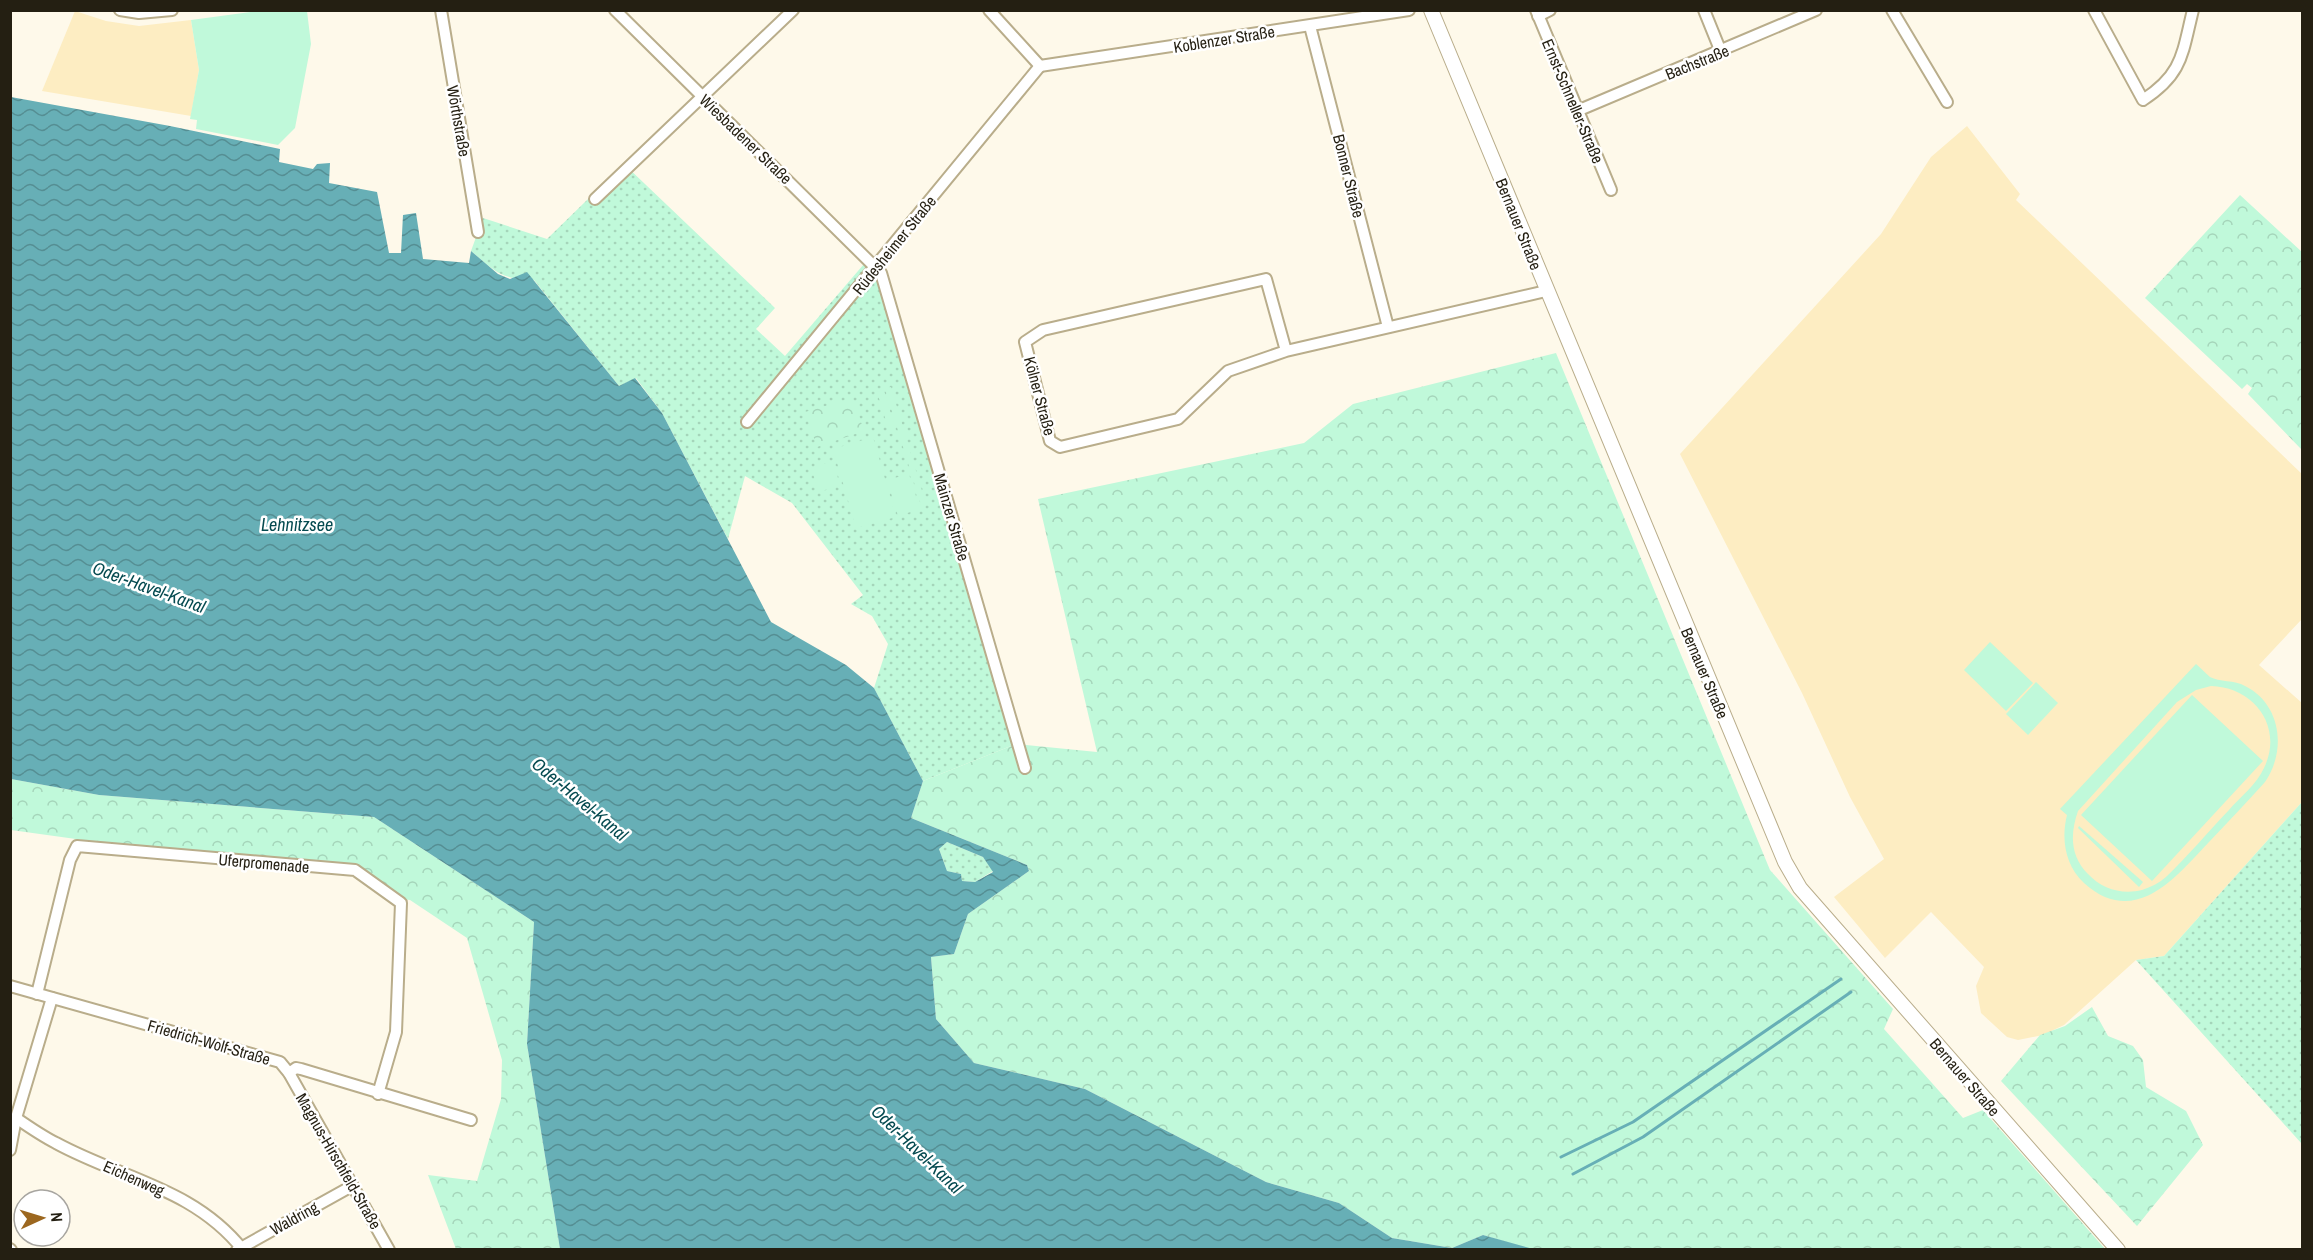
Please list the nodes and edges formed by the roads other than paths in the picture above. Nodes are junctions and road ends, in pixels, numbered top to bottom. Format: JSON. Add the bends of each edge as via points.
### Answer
{"nodes":[{"id":1,"x":120,"y":10,"type":"edge"},
{"id":2,"x":172,"y":10,"type":"edge"},
{"id":3,"x":441,"y":10,"type":"edge"},
{"id":4,"x":615,"y":10,"type":"edge"},
{"id":5,"x":793,"y":10,"type":"edge"},
{"id":6,"x":990,"y":10,"type":"edge"},
{"id":7,"x":1409,"y":10,"type":"edge"},
{"id":8,"x":1431,"y":10,"type":"edge"},
{"id":9,"x":1550,"y":10,"type":"edge"},
{"id":10,"x":1704,"y":10,"type":"edge"},
{"id":11,"x":1816,"y":10,"type":"edge"},
{"id":12,"x":1892,"y":10,"type":"edge"},
{"id":13,"x":2094,"y":10,"type":"edge"},
{"id":14,"x":2193,"y":10,"type":"edge"},
{"id":15,"x":1537,"y":13,"type":"edge"},
{"id":16,"x":1310,"y":26,"type":"junction"},
{"id":17,"x":1721,"y":52,"type":"junction"},
{"id":18,"x":1040,"y":66,"type":"junction"},
{"id":19,"x":703,"y":97,"type":"junction"},
{"id":20,"x":1947,"y":102,"type":"dead end"},
{"id":21,"x":1577,"y":111,"type":"junction"},
{"id":22,"x":1611,"y":190,"type":"dead end"},
{"id":23,"x":595,"y":199,"type":"dead end"},
{"id":24,"x":478,"y":232,"type":"dead end"},
{"id":25,"x":876,"y":267,"type":"junction"},
{"id":26,"x":1546,"y":291,"type":"junction"},
{"id":27,"x":1388,"y":327,"type":"junction"},
{"id":28,"x":1286,"y":351,"type":"junction"},
{"id":29,"x":747,"y":422,"type":"dead end"},
{"id":30,"x":1025,"y":768,"type":"dead end"},
{"id":31,"x":10,"y":986,"type":"edge"},
{"id":32,"x":37,"y":994,"type":"junction"},
{"id":33,"x":52,"y":998,"type":"junction"},
{"id":34,"x":290,"y":1073,"type":"junction"},
{"id":35,"x":378,"y":1094,"type":"junction"},
{"id":36,"x":16,"y":1118,"type":"junction"},
{"id":37,"x":471,"y":1120,"type":"dead end"},
{"id":38,"x":10,"y":1150,"type":"edge"},
{"id":39,"x":352,"y":1186,"type":"junction"},
{"id":40,"x":241,"y":1249,"type":"edge"},
{"id":41,"x":389,"y":1250,"type":"edge"},
{"id":42,"x":2118,"y":1250,"type":"edge"}],
"edges":[{"from":1,"to":2,"type":"street"},
{"from":3,"to":24,"type":"street","name":"Wörthstraße"},
{"from":4,"to":19,"type":"street","name":"Wiesbadener Straße"},
{"from":5,"to":19,"type":"street"},
{"from":6,"to":18,"type":"street"},
{"from":7,"to":16,"type":"street","name":"Koblenzer Straße"},
{"from":8,"to":26,"type":"main road","name":"Bernauer Straße"},
{"from":9,"to":15,"type":"street"},
{"from":10,"to":17,"type":"street"},
{"from":11,"to":17,"type":"street","name":"Bachstraße"},
{"from":12,"to":20,"type":"street"},
{"from":13,"to":14,"type":"street","via":[[2143,100],[2165,86],[2173,75]]},
{"from":15,"to":21,"type":"street","name":"Ernst-Schneller-Straße"},
{"from":16,"to":18,"type":"street","name":"Koblenzer Straße"},
{"from":16,"to":27,"type":"street","name":"Bonner Straße"},
{"from":17,"to":21,"type":"street","name":"Bachstraße"},
{"from":18,"to":25,"type":"street","name":"Rüdesheimer Straße"},
{"from":19,"to":23,"type":"street"},
{"from":19,"to":25,"type":"street","name":"Wiesbadener Straße"},
{"from":21,"to":22,"type":"street","name":"Ernst-Schneller-Straße"},
{"from":25,"to":29,"type":"street","name":"Rüdesheimer Straße"},
{"from":25,"to":30,"type":"street","name":"Mainzer Straße","via":[[884,283]]},
{"from":26,"to":27,"type":"street","name":"Kölner Straße"},
{"from":26,"to":42,"type":"main road","name":"Bernauer Straße","via":[[1800,888]]},
{"from":27,"to":28,"type":"street","name":"Kölner Straße"},
{"from":28,"to":28,"type":"street","name":"Kölner Straße","via":[[1266,279],[1042,330],[1025,342],[1050,441],[1060,447],[1178,419],[1228,371]]},
{"from":31,"to":32,"type":"street","name":"Friedrich-Wolf-Straße"},
{"from":32,"to":33,"type":"street","name":"Friedrich-Wolf-Straße"},
{"from":32,"to":35,"type":"street","name":"Uferpromenade","via":[[70,860],[77,846],[355,870],[401,903],[396,1032]]},
{"from":33,"to":34,"type":"street","name":"Friedrich-Wolf-Straße","via":[[276,1061]]},
{"from":33,"to":36,"type":"street"},
{"from":34,"to":35,"type":"street","name":"Friedrich-Wolf-Straße","via":[[296,1068]]},
{"from":34,"to":39,"type":"street","name":"Magnus-Hirschfeld-Straße"},
{"from":35,"to":37,"type":"street","name":"Friedrich-Wolf-Straße"},
{"from":36,"to":38,"type":"street"},
{"from":36,"to":40,"type":"street","name":"Eichenweg","via":[[56,1143],[195,1205],[222,1226]]},
{"from":39,"to":40,"type":"street","name":"Waldring"},
{"from":39,"to":41,"type":"street","name":"Magnus-Hirschfeld-Straße"}]}
